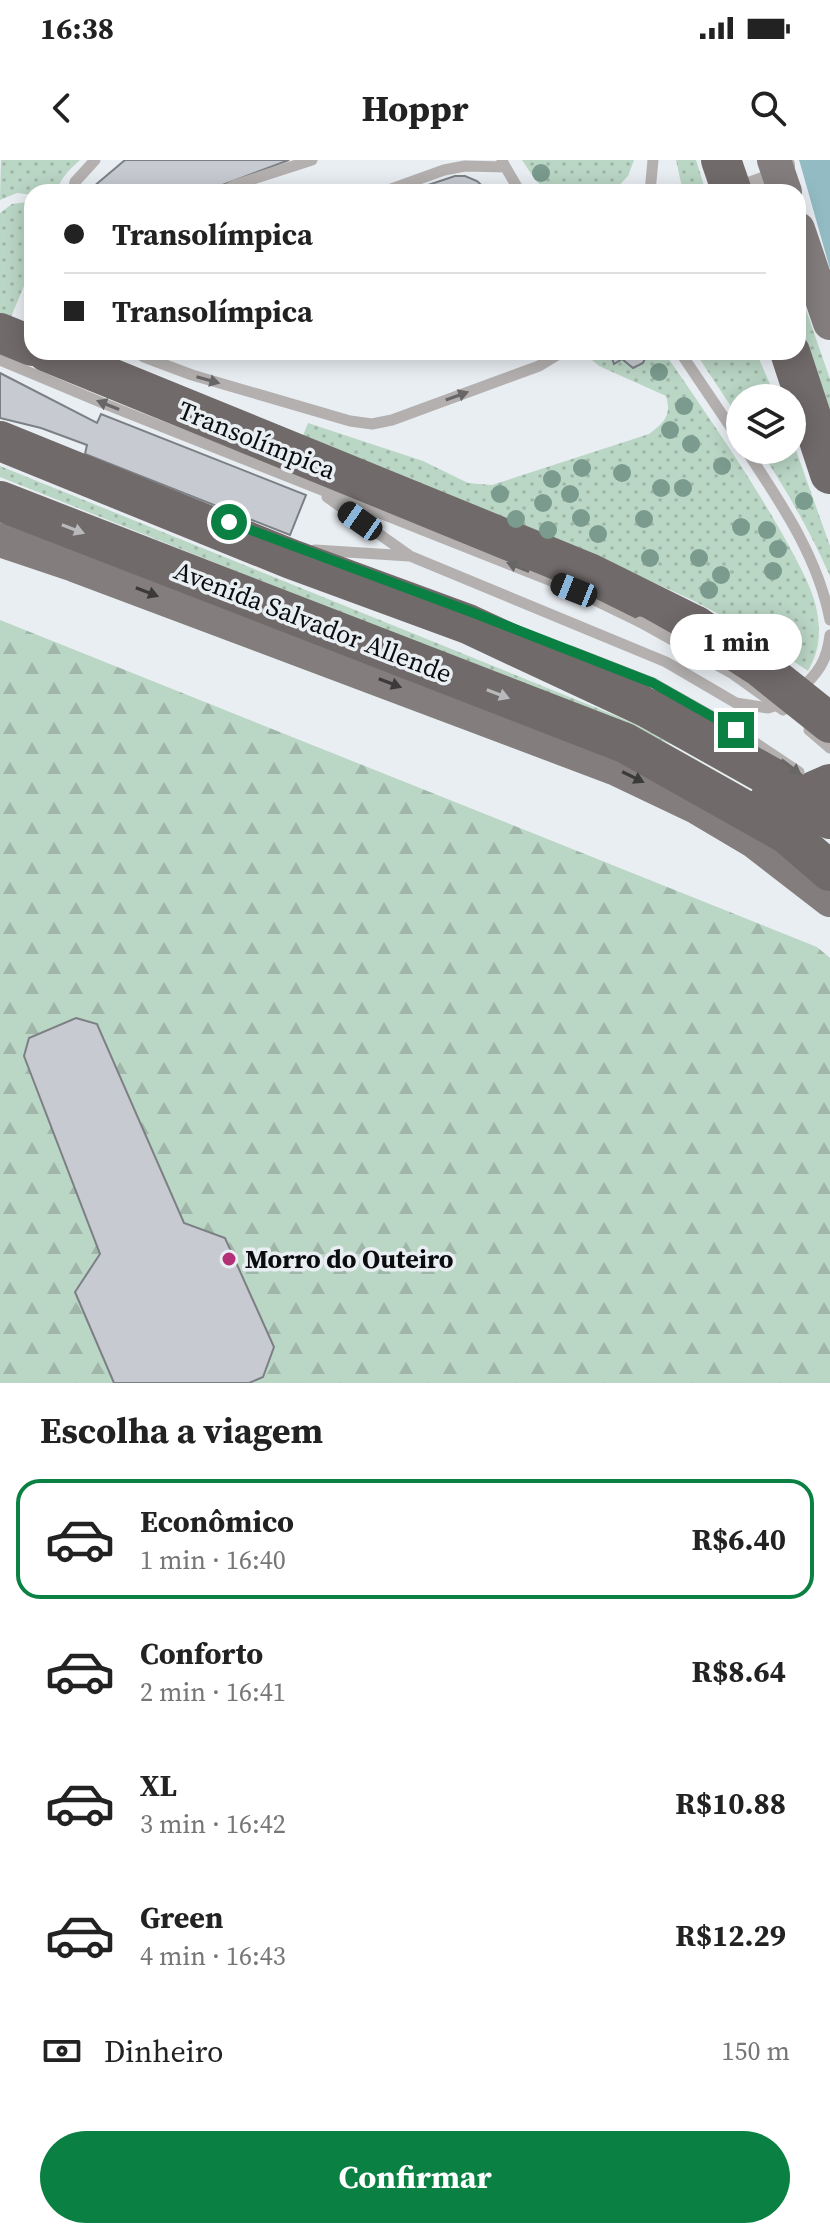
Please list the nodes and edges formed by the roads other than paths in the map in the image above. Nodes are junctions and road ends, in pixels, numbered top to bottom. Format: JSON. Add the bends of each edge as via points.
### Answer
{"nodes":[{"id":1,"x":95,"y":160,"type":"edge"},
{"id":2,"x":312,"y":160,"type":"edge"},
{"id":3,"x":653,"y":160,"type":"edge"},
{"id":4,"x":721,"y":160,"type":"edge"},
{"id":5,"x":504,"y":164,"type":"edge"},
{"id":6,"x":781,"y":172,"type":"edge"},
{"id":7,"x":75,"y":184,"type":"edge"},
{"id":8,"x":238,"y":184,"type":"edge"},
{"id":9,"x":405,"y":184,"type":"edge"},
{"id":10,"x":515,"y":184,"type":"edge"},
{"id":11,"x":651,"y":184,"type":"edge"},
{"id":12,"x":732,"y":184,"type":"edge"},
{"id":13,"x":753,"y":184,"type":"edge"},
{"id":14,"x":806,"y":252,"type":"edge"},
{"id":15,"x":830,"y":323,"type":"edge"},
{"id":16,"x":0,"y":333,"type":"edge"},
{"id":17,"x":24,"y":343,"type":"edge"},
{"id":18,"x":0,"y":360,"type":"edge"},
{"id":19,"x":67,"y":360,"type":"edge"},
{"id":20,"x":152,"y":360,"type":"edge"},
{"id":21,"x":549,"y":360,"type":"edge"},
{"id":22,"x":685,"y":360,"type":"edge"},
{"id":23,"x":785,"y":360,"type":"edge"},
{"id":24,"x":726,"y":420,"type":"edge"},
{"id":25,"x":0,"y":430,"type":"edge"},
{"id":26,"x":0,"y":441,"type":"edge"},
{"id":27,"x":755,"y":464,"type":"edge"},
{"id":28,"x":830,"y":474,"type":"edge"},
{"id":29,"x":311,"y":485,"type":"junction"},
{"id":30,"x":0,"y":501,"type":"edge"},
{"id":31,"x":0,"y":540,"type":"edge"},
{"id":32,"x":301,"y":550,"type":"junction"},
{"id":33,"x":410,"y":556,"type":"junction"},
{"id":34,"x":373,"y":576,"type":"dead end"},
{"id":35,"x":830,"y":620,"type":"edge"},
{"id":36,"x":830,"y":635,"type":"edge"},
{"id":37,"x":564,"y":648,"type":"dead end"},
{"id":38,"x":652,"y":696,"type":"junction"},
{"id":39,"x":830,"y":723,"type":"edge"},
{"id":40,"x":625,"y":743,"type":"junction"},
{"id":41,"x":830,"y":748,"type":"edge"},
{"id":42,"x":830,"y":784,"type":"edge"},
{"id":43,"x":830,"y":798,"type":"edge"},
{"id":44,"x":830,"y":819,"type":"edge"},
{"id":45,"x":830,"y":871,"type":"edge"},
{"id":46,"x":830,"y":900,"type":"edge"}],
"edges":[{"from":1,"to":7,"type":"lane"},
{"from":2,"to":8,"type":"lane"},
{"from":3,"to":11,"type":"lane"},
{"from":4,"to":12,"type":"highway"},
{"from":5,"to":9,"type":"lane","via":[[444,170]]},
{"from":5,"to":10,"type":"lane"},
{"from":6,"to":13,"type":"street"},
{"from":14,"to":15,"type":"main road"},
{"from":16,"to":17,"type":"highway"},
{"from":29,"to":18,"type":"lane","name":"Transolímpica","one_way":true},
{"from":19,"to":39,"type":"highway","bridge":true,"via":[[589,573],[696,626],[760,667]]},
{"from":20,"to":21,"type":"lane","one_way":true,"via":[[372,424]]},
{"from":22,"to":24,"type":"lane"},
{"from":23,"to":28,"type":"highway","via":[[806,397]]},
{"from":25,"to":32,"type":"lane"},
{"from":26,"to":38,"type":"highway","name":"Avenida Salvador Allende"},
{"from":27,"to":35,"type":"lane","via":[[808,554]]},
{"from":29,"to":33,"type":"lane"},
{"from":41,"to":29,"type":"lane","name":"Transolímpica","one_way":true,"bridge":true,"via":[[733,674],[640,622],[574,590]]},
{"from":30,"to":40,"type":"highway","name":"Avenida Salvador Allende","one_way":true},
{"from":31,"to":46,"type":"main road","one_way":true,"via":[[614,768],[755,842]]},
{"from":32,"to":33,"type":"lane"},
{"from":32,"to":34,"type":"lane"},
{"from":33,"to":36,"type":"lane","via":[[666,662],[736,703],[753,707],[781,704],[816,675]]},
{"from":37,"to":38,"type":"lane"},
{"from":38,"to":43,"type":"lane","one_way":true,"bridge":true,"via":[[736,730]]},
{"from":38,"to":44,"type":"highway","name":"Avenida Salvador Allende","bridge":true},
{"from":40,"to":42,"type":"highway","via":[[694,760],[783,801]]},
{"from":40,"to":45,"type":"highway","via":[[787,834]]}]}
